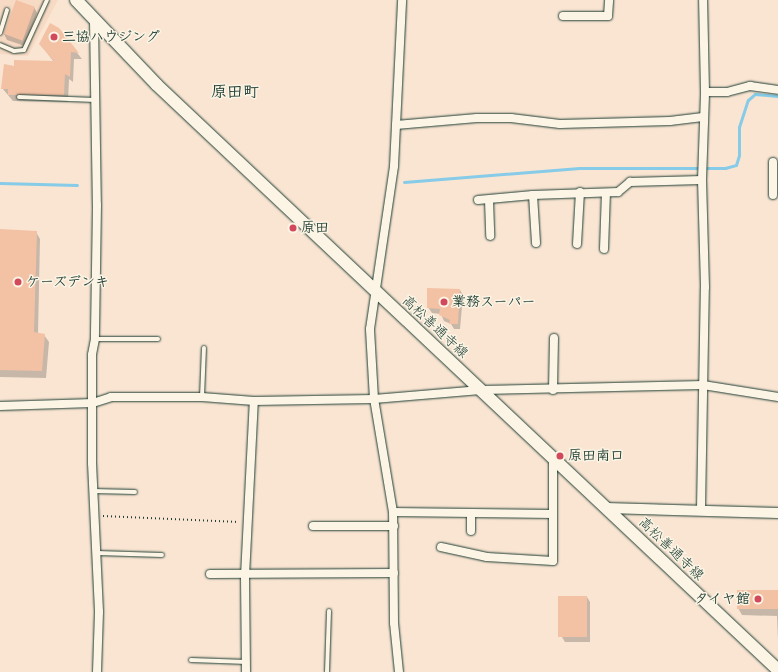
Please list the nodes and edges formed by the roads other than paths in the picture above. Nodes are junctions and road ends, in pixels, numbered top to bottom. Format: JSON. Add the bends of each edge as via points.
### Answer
{"nodes":[{"id":1,"x":47,"y":0,"type":"edge"},
{"id":2,"x":76,"y":0,"type":"edge"},
{"id":3,"x":402,"y":0,"type":"edge"},
{"id":4,"x":609,"y":0,"type":"edge"},
{"id":5,"x":703,"y":0,"type":"edge"},
{"id":6,"x":7,"y":10,"type":"dead end"},
{"id":7,"x":563,"y":16,"type":"dead end"},
{"id":8,"x":94,"y":20,"type":"junction"},
{"id":9,"x":0,"y":33,"type":"edge"},
{"id":10,"x":0,"y":45,"type":"edge"},
{"id":11,"x":778,"y":90,"type":"edge"},
{"id":12,"x":705,"y":92,"type":"junction"},
{"id":13,"x":19,"y":97,"type":"dead end"},
{"id":14,"x":95,"y":100,"type":"junction"},
{"id":15,"x":704,"y":117,"type":"junction"},
{"id":16,"x":396,"y":126,"type":"junction"},
{"id":17,"x":772,"y":162,"type":"edge"},
{"id":18,"x":702,"y":180,"type":"junction"},
{"id":19,"x":776,"y":186,"type":"edge"},
{"id":20,"x":580,"y":192,"type":"junction"},
{"id":21,"x":606,"y":192,"type":"junction"},
{"id":22,"x":533,"y":195,"type":"junction"},
{"id":23,"x":773,"y":195,"type":"dead end"},
{"id":24,"x":478,"y":200,"type":"dead end"},
{"id":25,"x":489,"y":200,"type":"junction"},
{"id":26,"x":490,"y":236,"type":"dead end"},
{"id":27,"x":536,"y":243,"type":"dead end"},
{"id":28,"x":577,"y":244,"type":"dead end"},
{"id":29,"x":604,"y":249,"type":"dead end"},
{"id":30,"x":377,"y":292,"type":"junction"},
{"id":31,"x":95,"y":338,"type":"junction"},
{"id":32,"x":554,"y":338,"type":"dead end"},
{"id":33,"x":158,"y":339,"type":"dead end"},
{"id":34,"x":204,"y":348,"type":"dead end"},
{"id":35,"x":703,"y":385,"type":"junction"},
{"id":36,"x":481,"y":390,"type":"junction"},
{"id":37,"x":553,"y":390,"type":"junction"},
{"id":38,"x":202,"y":397,"type":"junction"},
{"id":39,"x":778,"y":397,"type":"edge"},
{"id":40,"x":374,"y":399,"type":"junction"},
{"id":41,"x":254,"y":401,"type":"junction"},
{"id":42,"x":93,"y":403,"type":"junction"},
{"id":43,"x":0,"y":406,"type":"edge"},
{"id":44,"x":553,"y":458,"type":"junction"},
{"id":45,"x":93,"y":491,"type":"junction"},
{"id":46,"x":135,"y":492,"type":"dead end"},
{"id":47,"x":606,"y":508,"type":"junction"},
{"id":48,"x":702,"y":509,"type":"junction"},
{"id":49,"x":394,"y":512,"type":"junction"},
{"id":50,"x":471,"y":513,"type":"junction"},
{"id":51,"x":778,"y":513,"type":"edge"},
{"id":52,"x":553,"y":514,"type":"junction"},
{"id":53,"x":313,"y":526,"type":"dead end"},
{"id":54,"x":394,"y":526,"type":"junction"},
{"id":55,"x":471,"y":531,"type":"dead end"},
{"id":56,"x":441,"y":547,"type":"dead end"},
{"id":57,"x":97,"y":553,"type":"junction"},
{"id":58,"x":162,"y":555,"type":"dead end"},
{"id":59,"x":394,"y":573,"type":"junction"},
{"id":60,"x":210,"y":574,"type":"dead end"},
{"id":61,"x":245,"y":576,"type":"junction"},
{"id":62,"x":329,"y":611,"type":"dead end"},
{"id":63,"x":191,"y":660,"type":"dead end"},
{"id":64,"x":247,"y":662,"type":"junction"},
{"id":65,"x":778,"y":670,"type":"edge"},
{"id":66,"x":97,"y":672,"type":"edge"},
{"id":67,"x":246,"y":672,"type":"edge"},
{"id":68,"x":327,"y":672,"type":"edge"},
{"id":69,"x":399,"y":672,"type":"edge"}],
"edges":[{"from":1,"to":10,"type":"lane","via":[[24,50],[14,51]]},
{"from":2,"to":8,"type":"main road","name":"高松善通寺線"},
{"from":3,"to":16,"type":"street"},
{"from":4,"to":7,"type":"street","via":[[608,16]]},
{"from":5,"to":12,"type":"street"},
{"from":6,"to":9,"type":"lane"},
{"from":8,"to":14,"type":"street"},
{"from":8,"to":30,"type":"main road","name":"高松善通寺線","via":[[157,85]]},
{"from":11,"to":12,"type":"street","via":[[750,86],[727,92]]},
{"from":12,"to":15,"type":"street"},
{"from":13,"to":14,"type":"lane"},
{"from":14,"to":31,"type":"street"},
{"from":15,"to":16,"type":"street","via":[[670,121],[560,124],[511,118],[477,118]]},
{"from":15,"to":18,"type":"street"},
{"from":16,"to":30,"type":"street","via":[[394,166]]},
{"from":17,"to":19,"type":"street"},
{"from":18,"to":21,"type":"street","via":[[630,182],[618,192]]},
{"from":18,"to":35,"type":"street"},
{"from":19,"to":23,"type":"street"},
{"from":20,"to":21,"type":"street"},
{"from":20,"to":22,"type":"street"},
{"from":20,"to":28,"type":"street"},
{"from":21,"to":29,"type":"street"},
{"from":22,"to":25,"type":"street"},
{"from":22,"to":27,"type":"street"},
{"from":24,"to":25,"type":"street"},
{"from":25,"to":26,"type":"street"},
{"from":30,"to":36,"type":"main road","name":"高松善通寺線"},
{"from":30,"to":40,"type":"street","via":[[370,329]]},
{"from":31,"to":33,"type":"lane"},
{"from":31,"to":42,"type":"street","via":[[92,355]]},
{"from":32,"to":37,"type":"street"},
{"from":34,"to":38,"type":"lane"},
{"from":35,"to":37,"type":"street"},
{"from":35,"to":39,"type":"street"},
{"from":35,"to":48,"type":"street"},
{"from":36,"to":37,"type":"street"},
{"from":36,"to":40,"type":"street"},
{"from":36,"to":44,"type":"main road","name":"高松善通寺線"},
{"from":38,"to":41,"type":"street"},
{"from":38,"to":42,"type":"street","via":[[111,397]]},
{"from":40,"to":41,"type":"street"},
{"from":40,"to":49,"type":"street"},
{"from":41,"to":61,"type":"street"},
{"from":42,"to":43,"type":"street"},
{"from":42,"to":45,"type":"street"},
{"from":44,"to":47,"type":"main road","name":"高松善通寺線"},
{"from":44,"to":52,"type":"street"},
{"from":45,"to":46,"type":"lane"},
{"from":45,"to":57,"type":"street"},
{"from":47,"to":48,"type":"street"},
{"from":47,"to":65,"type":"main road","name":"高松善通寺線"},
{"from":48,"to":51,"type":"street"},
{"from":49,"to":50,"type":"street"},
{"from":49,"to":54,"type":"street"},
{"from":50,"to":52,"type":"street"},
{"from":50,"to":55,"type":"street"},
{"from":52,"to":56,"type":"street","via":[[553,561],[487,557]]},
{"from":53,"to":54,"type":"street"},
{"from":54,"to":59,"type":"street"},
{"from":57,"to":58,"type":"lane"},
{"from":57,"to":66,"type":"street"},
{"from":59,"to":61,"type":"street"},
{"from":59,"to":69,"type":"street","via":[[394,624]]},
{"from":60,"to":61,"type":"street"},
{"from":61,"to":64,"type":"street"},
{"from":62,"to":68,"type":"lane"},
{"from":63,"to":64,"type":"lane"},
{"from":64,"to":67,"type":"street"}]}
